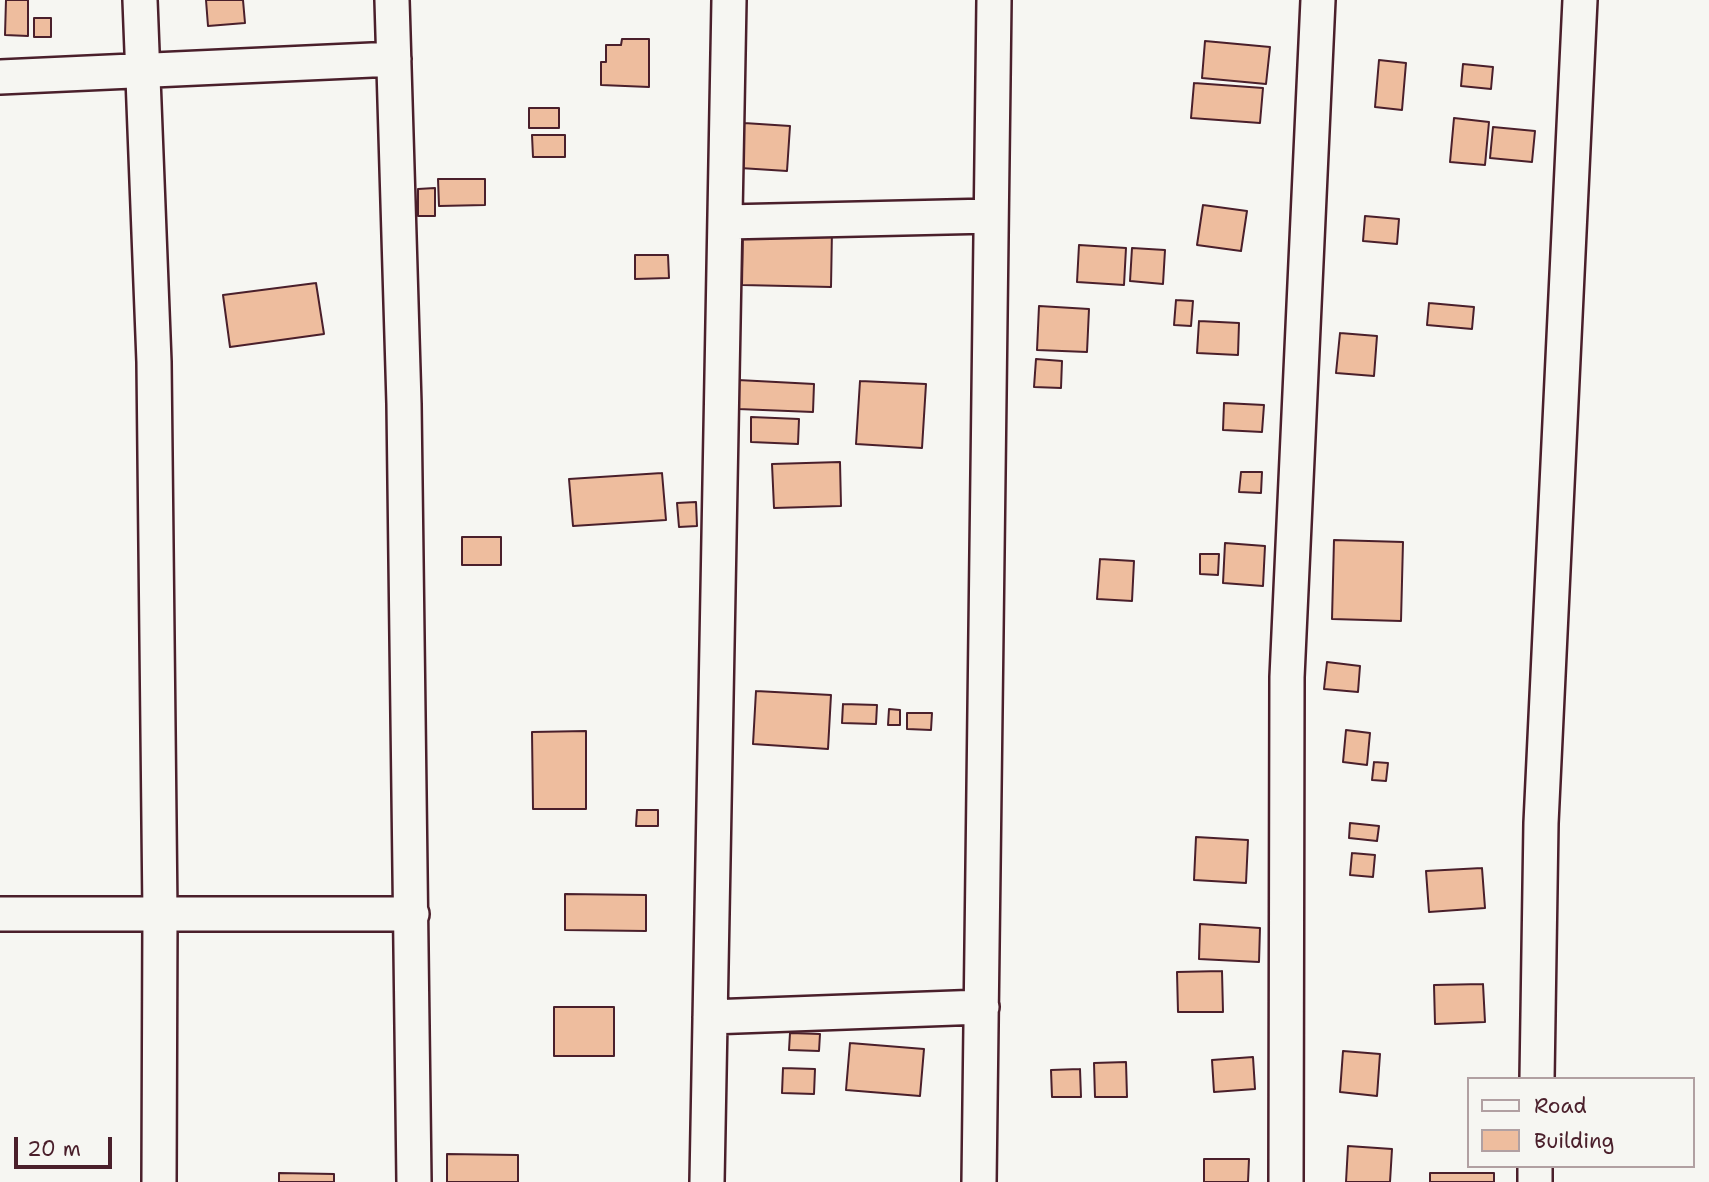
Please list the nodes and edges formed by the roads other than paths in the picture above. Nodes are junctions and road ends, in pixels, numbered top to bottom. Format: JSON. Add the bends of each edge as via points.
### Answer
{"nodes":[{"id":1,"x":140,"y":0,"type":"edge"},
{"id":2,"x":392,"y":0,"type":"edge"},
{"id":3,"x":729,"y":0,"type":"edge"},
{"id":4,"x":994,"y":0,"type":"edge"},
{"id":5,"x":1318,"y":0,"type":"edge"},
{"id":6,"x":1580,"y":0,"type":"edge"},
{"id":7,"x":394,"y":59,"type":"junction"},
{"id":8,"x":141,"y":72,"type":"junction"},
{"id":9,"x":0,"y":77,"type":"edge"},
{"id":10,"x":991,"y":216,"type":"junction"},
{"id":11,"x":726,"y":222,"type":"junction"},
{"id":12,"x":0,"y":914,"type":"edge"},
{"id":13,"x":160,"y":914,"type":"junction"},
{"id":14,"x":412,"y":914,"type":"junction"},
{"id":15,"x":982,"y":1007,"type":"junction"},
{"id":16,"x":710,"y":1017,"type":"junction"},
{"id":17,"x":1536,"y":1077,"type":"edge"},
{"id":18,"x":159,"y":1182,"type":"edge"},
{"id":19,"x":414,"y":1182,"type":"edge"},
{"id":20,"x":707,"y":1182,"type":"edge"},
{"id":21,"x":979,"y":1182,"type":"edge"},
{"id":22,"x":1286,"y":1182,"type":"edge"}],
"edges":[{"from":1,"to":8,"type":"street"},
{"from":2,"to":7,"type":"street"},
{"from":3,"to":11,"type":"street"},
{"from":4,"to":10,"type":"street"},
{"from":5,"to":22,"type":"street","via":[[1287,677]]},
{"from":6,"to":17,"type":"street","via":[[1541,823]]},
{"from":7,"to":8,"type":"street"},
{"from":7,"to":14,"type":"street"},
{"from":8,"to":9,"type":"street"},
{"from":8,"to":13,"type":"street","via":[[154,362]]},
{"from":10,"to":11,"type":"street"},
{"from":10,"to":15,"type":"street"},
{"from":11,"to":16,"type":"street"},
{"from":12,"to":13,"type":"street"},
{"from":13,"to":14,"type":"street"},
{"from":13,"to":18,"type":"street"},
{"from":14,"to":19,"type":"street"},
{"from":15,"to":16,"type":"street"},
{"from":15,"to":21,"type":"street"},
{"from":16,"to":20,"type":"street"}]}
